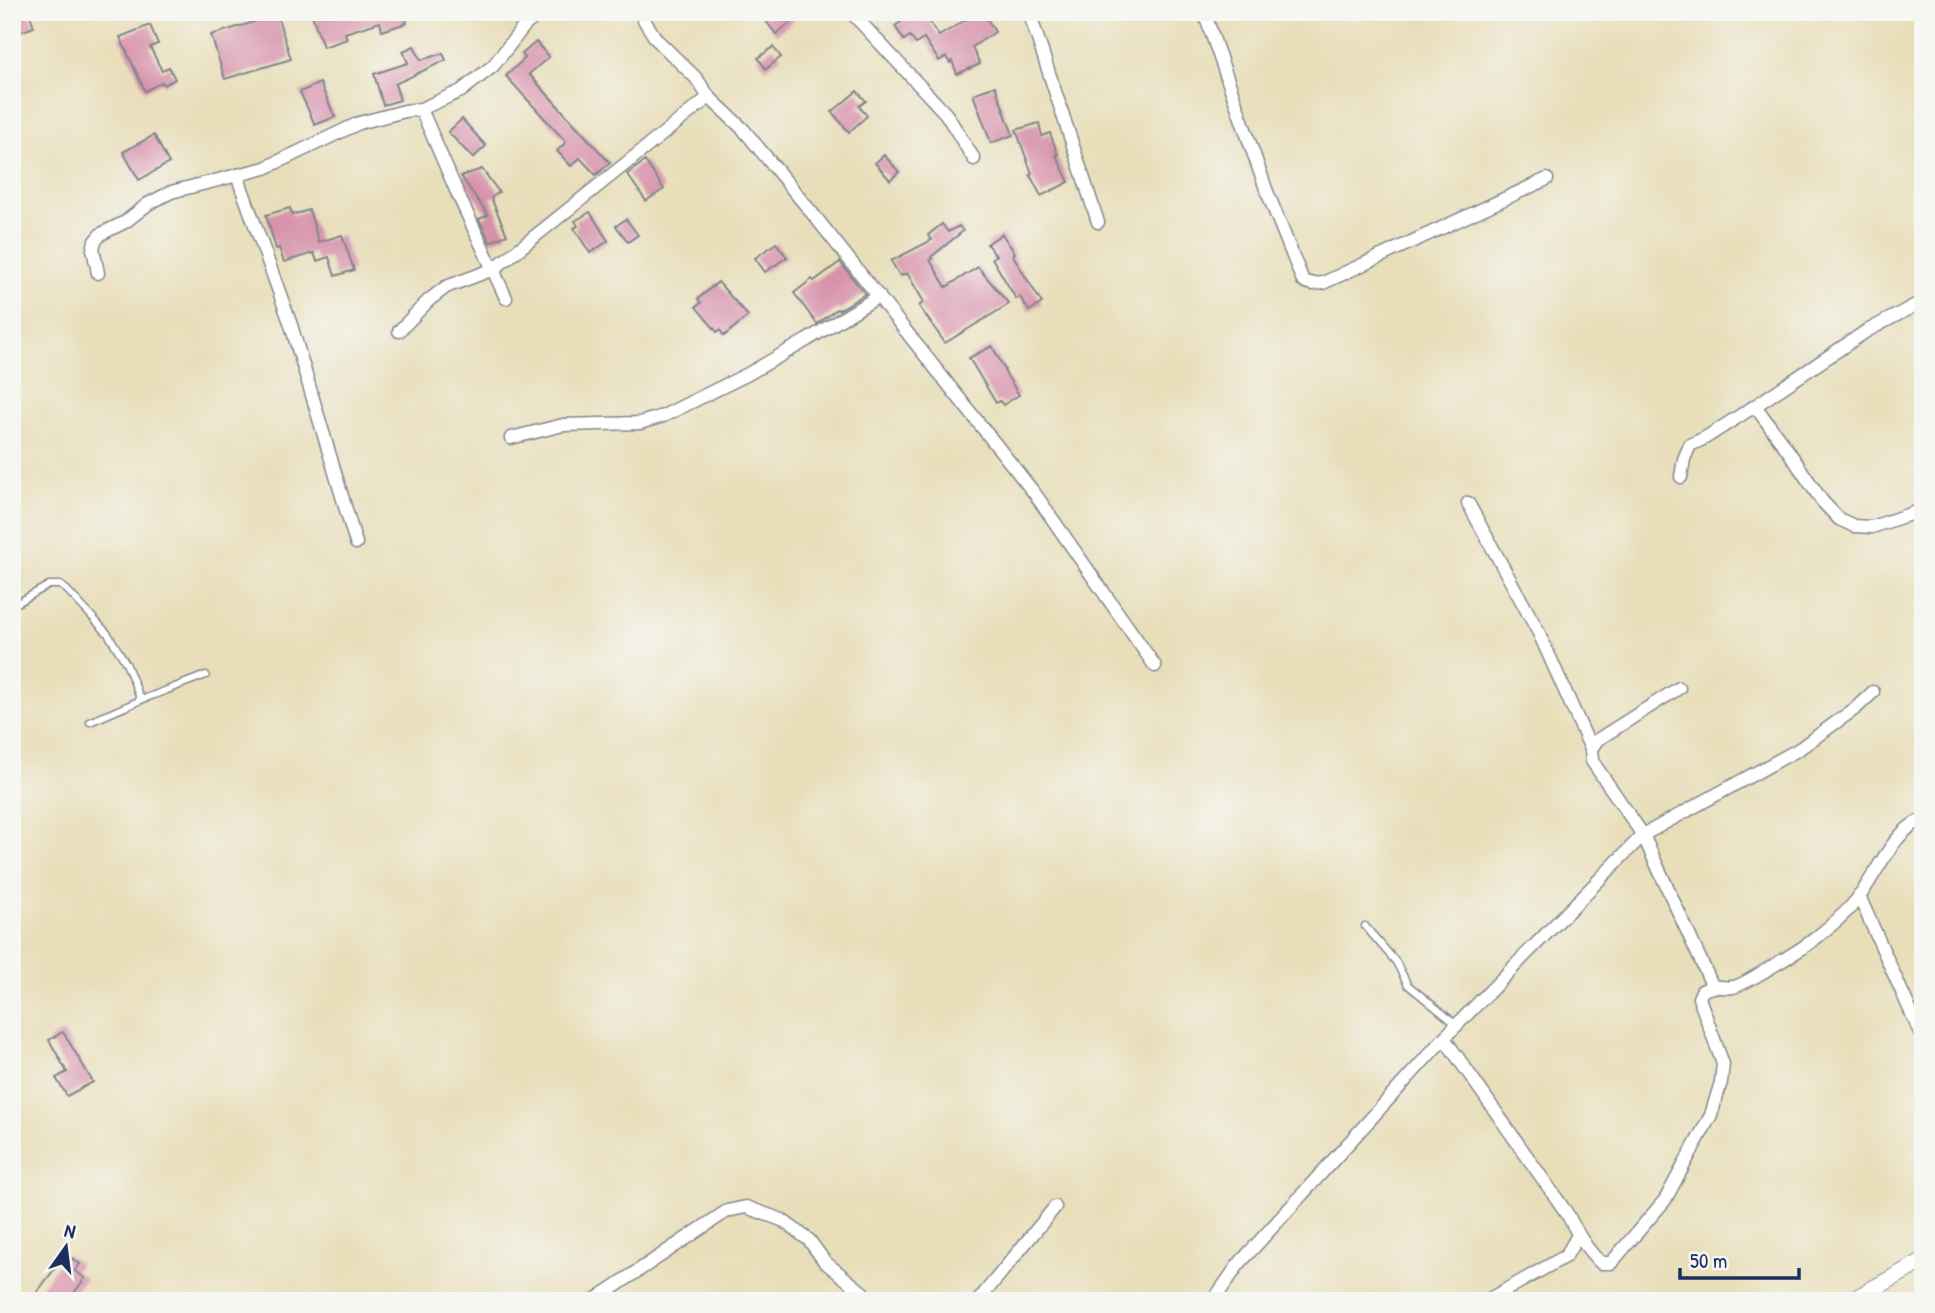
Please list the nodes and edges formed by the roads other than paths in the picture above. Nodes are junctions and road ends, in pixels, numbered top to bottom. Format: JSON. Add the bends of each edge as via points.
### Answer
{"nodes":[{"id":1,"x":541,"y":12,"type":"edge"},
{"id":2,"x":639,"y":12,"type":"edge"},
{"id":3,"x":851,"y":12,"type":"edge"},
{"id":4,"x":1029,"y":12,"type":"edge"},
{"id":5,"x":1204,"y":12,"type":"edge"},
{"id":6,"x":709,"y":97,"type":"junction"},
{"id":7,"x":421,"y":109,"type":"junction"},
{"id":8,"x":974,"y":159,"type":"dead end"},
{"id":9,"x":237,"y":175,"type":"junction"},
{"id":10,"x":1546,"y":179,"type":"dead end"},
{"id":11,"x":1098,"y":222,"type":"dead end"},
{"id":12,"x":494,"y":269,"type":"junction"},
{"id":13,"x":98,"y":274,"type":"dead end"},
{"id":14,"x":879,"y":296,"type":"junction"},
{"id":15,"x":506,"y":298,"type":"dead end"},
{"id":16,"x":1923,"y":301,"type":"edge"},
{"id":17,"x":399,"y":331,"type":"dead end"},
{"id":18,"x":1755,"y":406,"type":"junction"},
{"id":19,"x":511,"y":438,"type":"dead end"},
{"id":20,"x":1681,"y":477,"type":"dead end"},
{"id":21,"x":1468,"y":503,"type":"dead end"},
{"id":22,"x":1923,"y":512,"type":"edge"},
{"id":23,"x":356,"y":543,"type":"dead end"},
{"id":24,"x":12,"y":606,"type":"edge"},
{"id":25,"x":1155,"y":666,"type":"dead end"},
{"id":26,"x":206,"y":675,"type":"dead end"},
{"id":27,"x":1679,"y":688,"type":"dead end"},
{"id":28,"x":1873,"y":692,"type":"dead end"},
{"id":29,"x":141,"y":700,"type":"junction"},
{"id":30,"x":90,"y":722,"type":"dead end"},
{"id":31,"x":1591,"y":749,"type":"junction"},
{"id":32,"x":1923,"y":819,"type":"edge"},
{"id":33,"x":1643,"y":835,"type":"junction"},
{"id":34,"x":1860,"y":896,"type":"junction"},
{"id":35,"x":1365,"y":926,"type":"dead end"},
{"id":36,"x":1712,"y":985,"type":"junction"},
{"id":37,"x":1457,"y":1025,"type":"junction"},
{"id":38,"x":1444,"y":1038,"type":"junction"},
{"id":39,"x":1923,"y":1039,"type":"edge"},
{"id":40,"x":1055,"y":1207,"type":"dead end"},
{"id":41,"x":1578,"y":1235,"type":"junction"},
{"id":42,"x":1923,"y":1261,"type":"edge"},
{"id":43,"x":593,"y":1301,"type":"edge"},
{"id":44,"x":873,"y":1301,"type":"edge"},
{"id":45,"x":978,"y":1301,"type":"edge"},
{"id":46,"x":1213,"y":1301,"type":"edge"},
{"id":47,"x":1486,"y":1301,"type":"edge"},
{"id":48,"x":1851,"y":1301,"type":"edge"}],
"edges":[{"from":1,"to":7,"type":"street","via":[[493,66],[461,90]]},
{"from":2,"to":6,"type":"street","via":[[656,39]]},
{"from":3,"to":8,"type":"street","via":[[946,114]]},
{"from":4,"to":11,"type":"street"},
{"from":5,"to":10,"type":"street","via":[[1303,281],[1323,283]]},
{"from":6,"to":12,"type":"street"},
{"from":6,"to":14,"type":"street","via":[[743,130]]},
{"from":7,"to":9,"type":"street","via":[[359,123],[265,168]]},
{"from":7,"to":12,"type":"street"},
{"from":9,"to":13,"type":"street","via":[[170,192],[101,234],[93,249]]},
{"from":9,"to":23,"type":"street","via":[[292,325]]},
{"from":12,"to":15,"type":"street"},
{"from":12,"to":17,"type":"street","via":[[446,287]]},
{"from":14,"to":19,"type":"street","via":[[748,374],[663,415],[640,423],[563,425]]},
{"from":14,"to":25,"type":"street","via":[[1035,494]]},
{"from":16,"to":18,"type":"street","via":[[1865,332]]},
{"from":18,"to":20,"type":"street","via":[[1690,445]]},
{"from":18,"to":22,"type":"street","via":[[1839,519],[1872,527]]},
{"from":21,"to":31,"type":"street","via":[[1539,633]]},
{"from":24,"to":29,"type":"lane","via":[[48,585],[67,590],[107,634],[126,663]]},
{"from":26,"to":29,"type":"lane"},
{"from":27,"to":31,"type":"street","via":[[1597,740]]},
{"from":28,"to":33,"type":"street","via":[[1799,749]]},
{"from":29,"to":30,"type":"lane"},
{"from":31,"to":33,"type":"street","via":[[1592,761]]},
{"from":32,"to":34,"type":"street","via":[[1893,844]]},
{"from":33,"to":36,"type":"street"},
{"from":33,"to":37,"type":"street"},
{"from":34,"to":36,"type":"street","via":[[1809,943],[1770,967],[1735,988]]},
{"from":34,"to":39,"type":"street"},
{"from":35,"to":37,"type":"lane","via":[[1396,961],[1408,985]]},
{"from":36,"to":41,"type":"street","via":[[1702,990],[1699,998],[1723,1064],[1711,1115],[1665,1200],[1611,1263],[1601,1263]]},
{"from":37,"to":38,"type":"street"},
{"from":38,"to":41,"type":"street"},
{"from":38,"to":46,"type":"street","via":[[1238,1265]]},
{"from":40,"to":45,"type":"street"},
{"from":41,"to":47,"type":"street","via":[[1566,1256]]},
{"from":42,"to":48,"type":"street"},
{"from":43,"to":44,"type":"street","via":[[727,1211],[746,1207],[782,1220]]}]}
